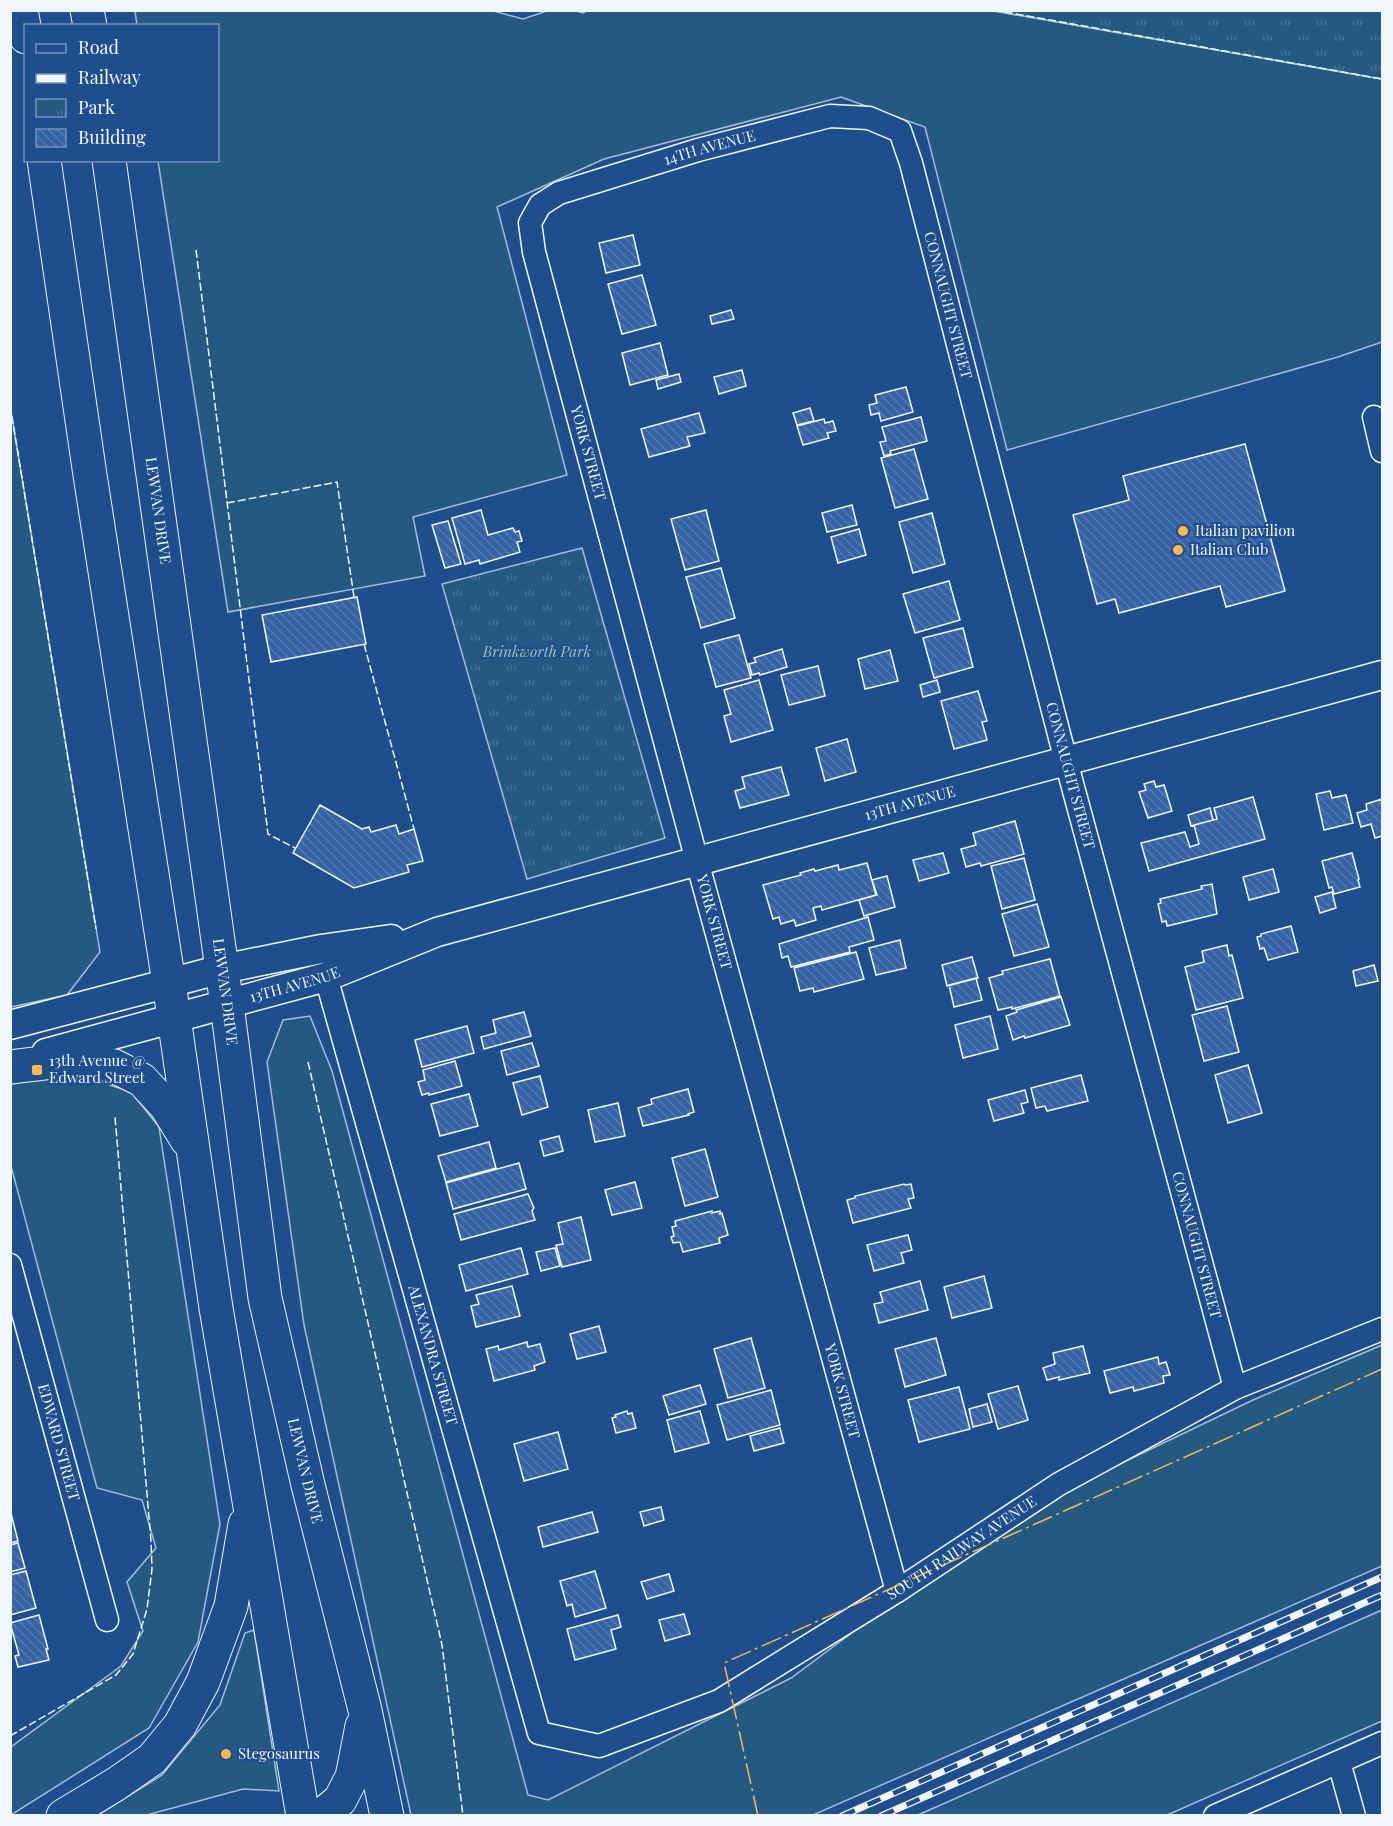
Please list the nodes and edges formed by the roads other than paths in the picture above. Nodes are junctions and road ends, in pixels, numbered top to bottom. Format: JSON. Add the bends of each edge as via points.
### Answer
{"nodes":[{"id":1,"x":21,"y":10,"type":"edge"},
{"id":2,"x":24,"y":27,"type":"edge"},
{"id":3,"x":44,"y":162,"type":"edge"},
{"id":4,"x":109,"y":162,"type":"edge"},
{"id":5,"x":911,"y":163,"type":"joint"},
{"id":6,"x":534,"y":252,"type":"joint"},
{"id":7,"x":1374,"y":417,"type":"dead end"},
{"id":8,"x":1383,"y":451,"type":"edge"},
{"id":9,"x":1383,"y":675,"type":"edge"},
{"id":10,"x":1066,"y":761,"type":"junction"},
{"id":11,"x":697,"y":861,"type":"junction"},
{"id":12,"x":437,"y":932,"type":"junction"},
{"id":13,"x":222,"y":969,"type":"junction"},
{"id":14,"x":326,"y":977,"type":"junction"},
{"id":15,"x":169,"y":983,"type":"junction"},
{"id":16,"x":227,"y":1005,"type":"junction"},
{"id":17,"x":174,"y":1018,"type":"junction"},
{"id":18,"x":10,"y":1025,"type":"edge"},
{"id":19,"x":10,"y":1065,"type":"edge"},
{"id":20,"x":194,"y":1151,"type":"junction"},
{"id":21,"x":10,"y":1265,"type":"edge"},
{"id":22,"x":1383,"y":1329,"type":"edge"},
{"id":23,"x":1235,"y":1388,"type":"junction"},
{"id":24,"x":249,"y":1502,"type":"junction"},
{"id":25,"x":897,"y":1591,"type":"junction"},
{"id":26,"x":107,"y":1620,"type":"dead end"},
{"id":27,"x":365,"y":1710,"type":"junction"},
{"id":28,"x":540,"y":1733,"type":"joint"},
{"id":29,"x":1383,"y":1743,"type":"edge"},
{"id":30,"x":1339,"y":1762,"type":"junction"},
{"id":31,"x":63,"y":1815,"type":"edge"},
{"id":32,"x":303,"y":1815,"type":"edge"},
{"id":33,"x":321,"y":1815,"type":"edge"},
{"id":34,"x":387,"y":1815,"type":"edge"},
{"id":35,"x":1215,"y":1815,"type":"edge"},
{"id":36,"x":1354,"y":1815,"type":"edge"}],
"edges":[{"from":1,"to":2,"type":"main road"},
{"from":3,"to":15,"type":"main road"},
{"from":4,"to":13,"type":"main road","name":"LEWVAN DRIVE"},
{"from":5,"to":6,"type":"street","name":"14TH AVENUE","via":[[900,131],[869,118],[830,116],[699,150],[560,193],[540,205],[530,223]]},
{"from":5,"to":10,"type":"street","name":"CONNAUGHT STREET"},
{"from":6,"to":11,"type":"street","name":"YORK STREET"},
{"from":7,"to":8,"type":"street"},
{"from":9,"to":10,"type":"street","name":"13TH AVENUE"},
{"from":10,"to":11,"type":"street","name":"13TH AVENUE"},
{"from":10,"to":23,"type":"street","name":"CONNAUGHT STREET"},
{"from":11,"to":12,"type":"street","name":"13TH AVENUE"},
{"from":11,"to":25,"type":"street","name":"YORK STREET"},
{"from":12,"to":13,"type":"street","name":"13TH AVENUE"},
{"from":12,"to":14,"type":"street","name":"13TH AVENUE"},
{"from":13,"to":15,"type":"street","name":"13TH AVENUE"},
{"from":13,"to":16,"type":"main road","name":"LEWVAN DRIVE"},
{"from":14,"to":16,"type":"street","name":"13TH AVENUE"},
{"from":14,"to":28,"type":"street","name":"ALEXANDRA STREET"},
{"from":15,"to":17,"type":"main road"},
{"from":15,"to":18,"type":"street","name":"13TH AVENUE"},
{"from":16,"to":17,"type":"street","name":"13TH AVENUE"},
{"from":16,"to":27,"type":"main road","name":"LEWVAN DRIVE","via":[[265,1298]]},
{"from":17,"to":19,"type":"street","name":"13TH AVENUE"},
{"from":17,"to":20,"type":"main road"},
{"from":19,"to":20,"type":"main road","via":[[78,1059],[114,1066],[142,1080],[166,1106]]},
{"from":20,"to":24,"type":"main road"},
{"from":21,"to":26,"type":"street","name":"EDWARD STREET"},
{"from":22,"to":23,"type":"street","name":"SOUTH RAILWAY AVENUE"},
{"from":23,"to":25,"type":"street","name":"SOUTH RAILWAY AVENUE","via":[[1059,1484]]},
{"from":24,"to":31,"type":"main road","via":[[231,1606],[202,1683],[180,1725],[152,1759]]},
{"from":24,"to":32,"type":"main road"},
{"from":25,"to":28,"type":"street","name":"SOUTH RAILWAY AVENUE","via":[[719,1701],[599,1746]]},
{"from":27,"to":33,"type":"main road","via":[[352,1777],[340,1800]]},
{"from":27,"to":34,"type":"main road","name":"LEWVAN DRIVE"},
{"from":29,"to":30,"type":"street"},
{"from":30,"to":35,"type":"street"},
{"from":30,"to":36,"type":"street"}]}
